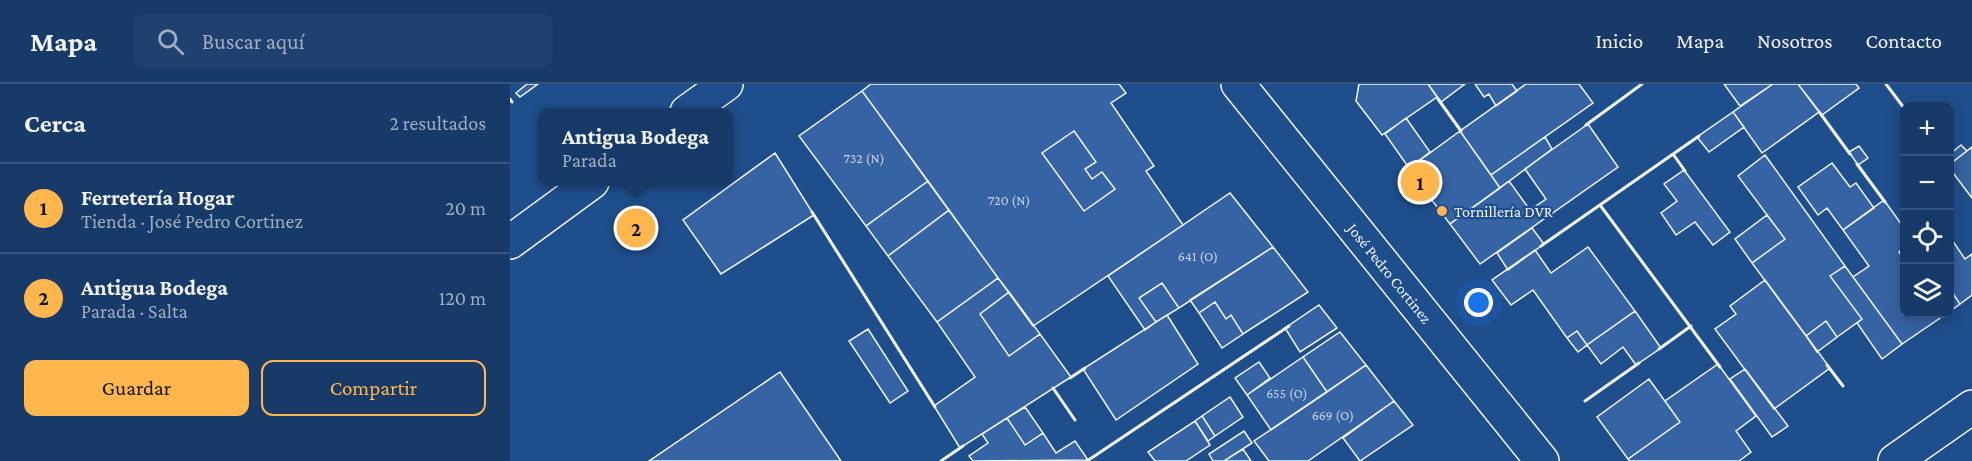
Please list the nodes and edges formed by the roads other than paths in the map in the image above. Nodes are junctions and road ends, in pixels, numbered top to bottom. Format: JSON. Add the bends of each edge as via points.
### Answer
{"nodes":[{"id":1,"x":726,"y":84,"type":"edge"},
{"id":2,"x":1252,"y":89,"type":"edge"},
{"id":3,"x":693,"y":108,"type":"edge"},
{"id":4,"x":587,"y":186,"type":"edge"},
{"id":5,"x":510,"y":242,"type":"edge"},
{"id":6,"x":1972,"y":407,"type":"edge"},
{"id":7,"x":1542,"y":461,"type":"edge"},
{"id":8,"x":1895,"y":461,"type":"edge"}],
"edges":[{"from":1,"to":3,"type":"street"},
{"from":2,"to":7,"type":"street","name":"José Pedro Cortinez"},
{"from":4,"to":5,"type":"street"},
{"from":6,"to":8,"type":"street"}]}
